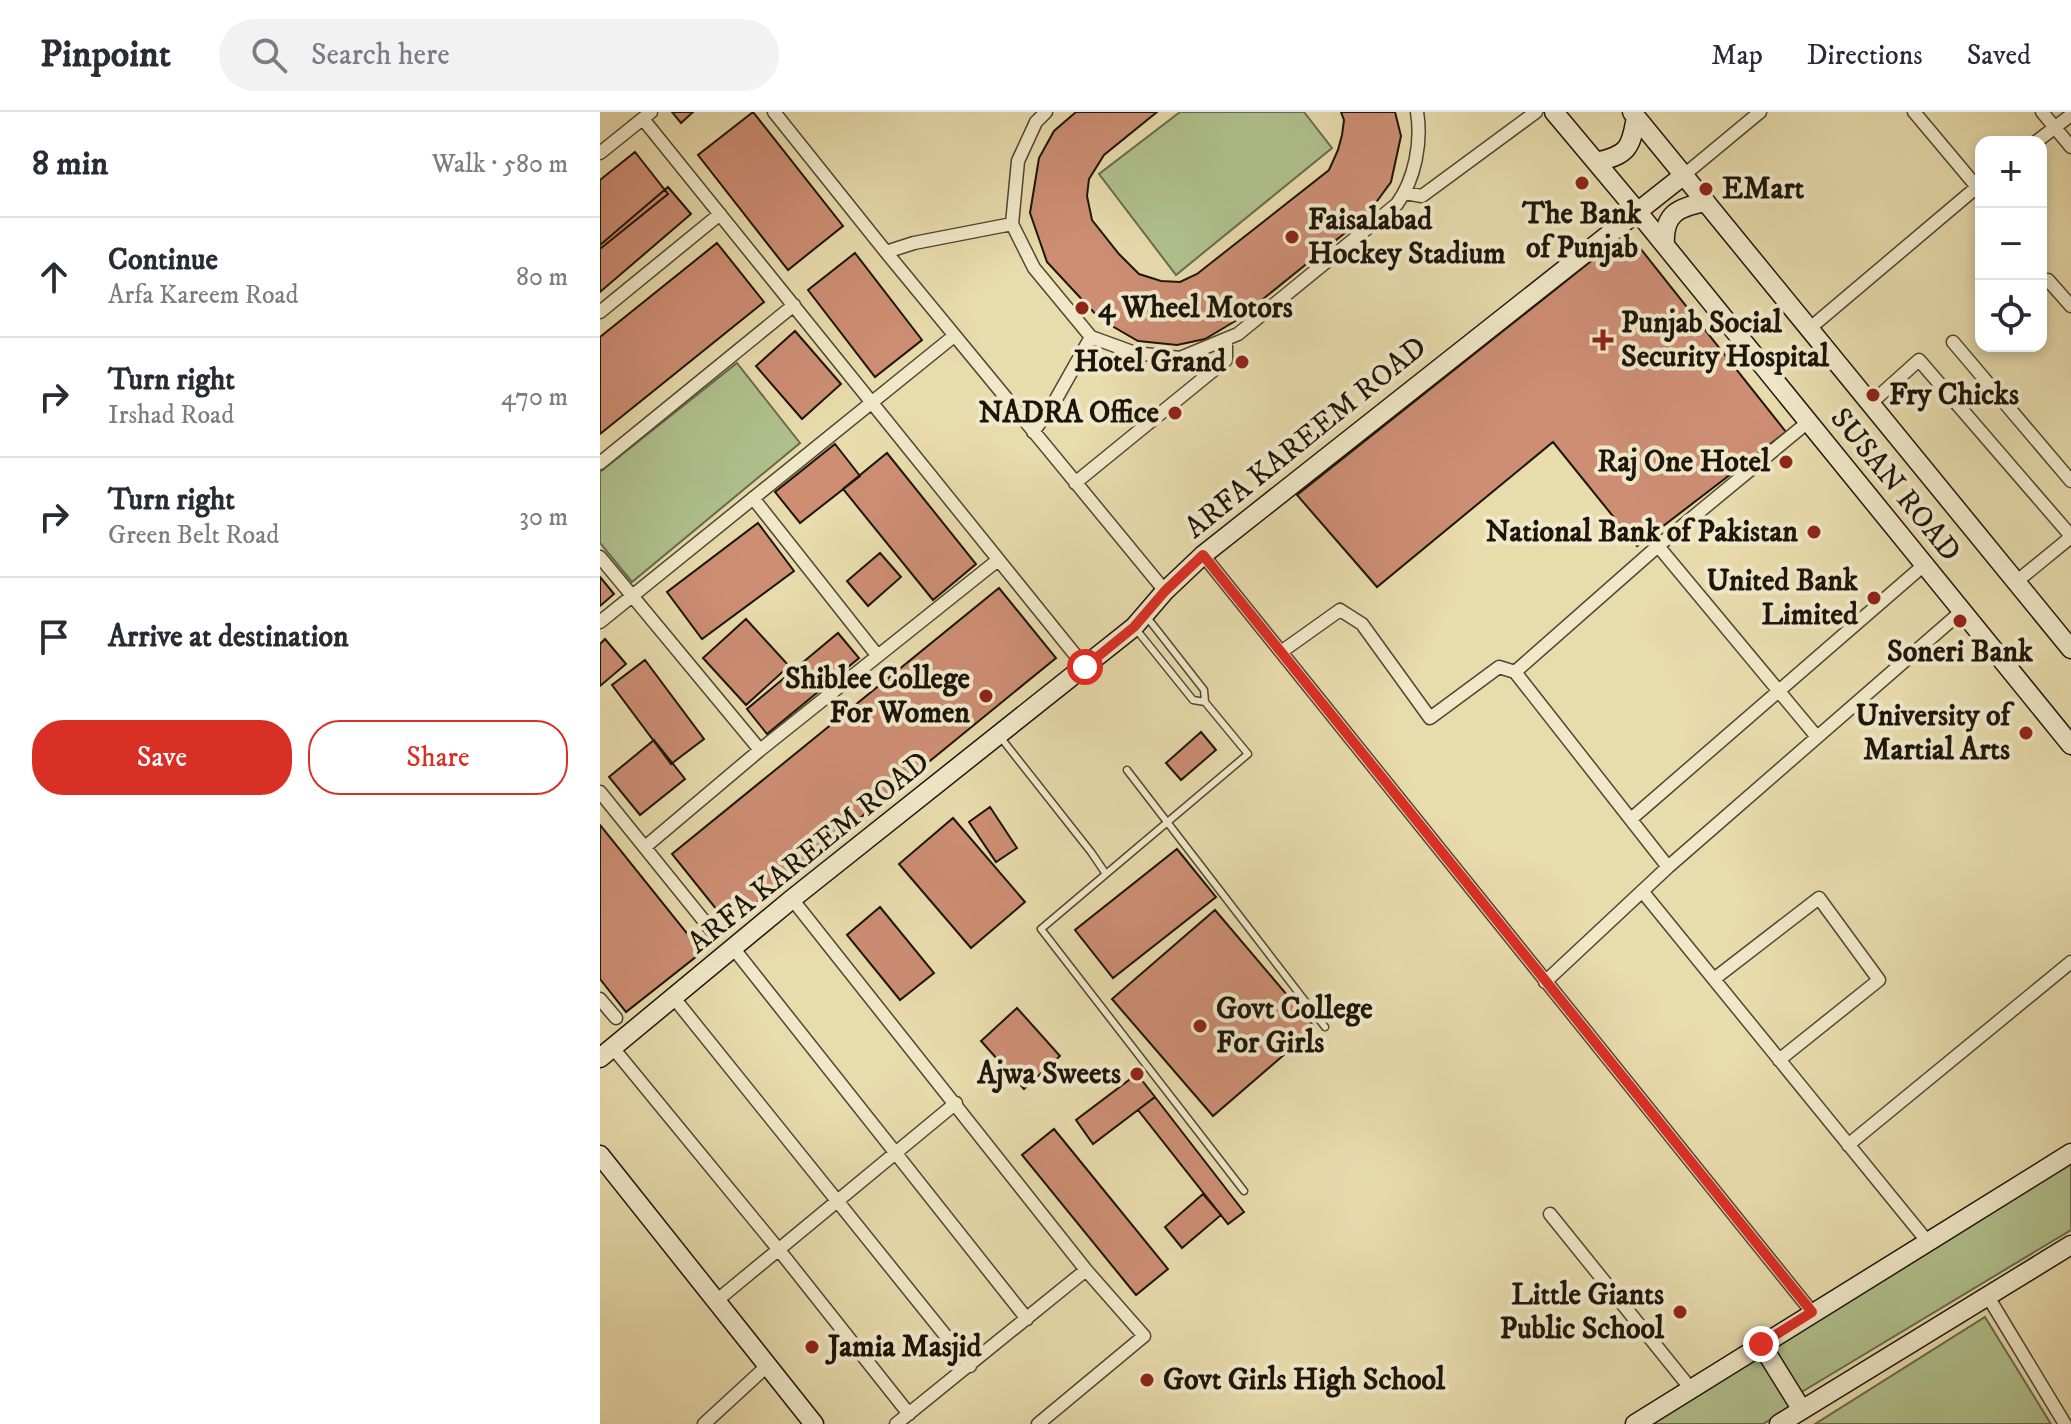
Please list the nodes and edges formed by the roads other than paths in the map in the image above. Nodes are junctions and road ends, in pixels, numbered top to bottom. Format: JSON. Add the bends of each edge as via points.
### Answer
{"nodes":[{"id":1,"x":774,"y":112,"type":"edge"},
{"id":2,"x":1046,"y":112,"type":"edge"},
{"id":3,"x":1417,"y":112,"type":"edge"},
{"id":4,"x":1536,"y":112,"type":"edge"},
{"id":5,"x":1554,"y":112,"type":"edge"},
{"id":6,"x":1760,"y":112,"type":"edge"},
{"id":7,"x":1914,"y":112,"type":"edge"},
{"id":8,"x":2042,"y":112,"type":"edge"},
{"id":9,"x":647,"y":115,"type":"edge"},
{"id":10,"x":1634,"y":115,"type":"edge"},
{"id":11,"x":2071,"y":115,"type":"edge"},
{"id":12,"x":2055,"y":127,"type":"junction"},
{"id":13,"x":2044,"y":136,"type":"edge"},
{"id":14,"x":2071,"y":147,"type":"edge"},
{"id":15,"x":600,"y":153,"type":"edge"},
{"id":16,"x":1596,"y":162,"type":"junction"},
{"id":17,"x":1684,"y":175,"type":"junction"},
{"id":18,"x":1975,"y":181,"type":"edge"},
{"id":19,"x":1975,"y":189,"type":"edge"},
{"id":20,"x":1405,"y":193,"type":"junction"},
{"id":21,"x":1706,"y":202,"type":"junction"},
{"id":22,"x":1637,"y":211,"type":"junction"},
{"id":23,"x":720,"y":214,"type":"junction"},
{"id":24,"x":1012,"y":224,"type":"junction"},
{"id":25,"x":1665,"y":245,"type":"junction"},
{"id":26,"x":886,"y":252,"type":"junction"},
{"id":27,"x":2048,"y":280,"type":"dead end"},
{"id":28,"x":794,"y":305,"type":"junction"},
{"id":29,"x":2071,"y":306,"type":"edge"},
{"id":30,"x":600,"y":312,"type":"edge"},
{"id":31,"x":1809,"y":329,"type":"junction"},
{"id":32,"x":954,"y":336,"type":"junction"},
{"id":33,"x":1091,"y":337,"type":"junction"},
{"id":34,"x":1226,"y":341,"type":"junction"},
{"id":35,"x":1953,"y":342,"type":"dead end"},
{"id":36,"x":872,"y":401,"type":"junction"},
{"id":37,"x":1870,"y":404,"type":"junction"},
{"id":38,"x":1808,"y":422,"type":"junction"},
{"id":39,"x":1033,"y":432,"type":"junction"},
{"id":40,"x":600,"y":463,"type":"edge"},
{"id":41,"x":2071,"y":481,"type":"edge"},
{"id":42,"x":1075,"y":483,"type":"junction"},
{"id":43,"x":753,"y":498,"type":"junction"},
{"id":44,"x":2071,"y":536,"type":"edge"},
{"id":45,"x":1658,"y":546,"type":"junction"},
{"id":46,"x":1203,"y":555,"type":"junction"},
{"id":47,"x":600,"y":557,"type":"edge"},
{"id":48,"x":998,"y":560,"type":"junction"},
{"id":49,"x":1924,"y":565,"type":"junction"},
{"id":50,"x":2016,"y":582,"type":"junction"},
{"id":51,"x":1165,"y":591,"type":"junction"},
{"id":52,"x":631,"y":596,"type":"junction"},
{"id":53,"x":1962,"y":611,"type":"junction"},
{"id":54,"x":1140,"y":621,"type":"junction"},
{"id":55,"x":600,"y":622,"type":"edge"},
{"id":56,"x":2071,"y":649,"type":"edge"},
{"id":57,"x":1281,"y":652,"type":"junction"},
{"id":58,"x":877,"y":655,"type":"junction"},
{"id":59,"x":1085,"y":667,"type":"junction"},
{"id":60,"x":1515,"y":672,"type":"junction"},
{"id":61,"x":1779,"y":691,"type":"junction"},
{"id":62,"x":1205,"y":702,"type":"junction"},
{"id":63,"x":999,"y":736,"type":"junction"},
{"id":64,"x":1817,"y":737,"type":"junction"},
{"id":65,"x":2071,"y":745,"type":"edge"},
{"id":66,"x":760,"y":750,"type":"junction"},
{"id":67,"x":1127,"y":770,"type":"dead end"},
{"id":68,"x":600,"y":792,"type":"edge"},
{"id":69,"x":1631,"y":819,"type":"junction"},
{"id":70,"x":1167,"y":821,"type":"junction"},
{"id":71,"x":645,"y":847,"type":"junction"},
{"id":72,"x":1668,"y":867,"type":"junction"},
{"id":73,"x":1106,"y":874,"type":"junction"},
{"id":74,"x":1642,"y":891,"type":"junction"},
{"id":75,"x":792,"y":899,"type":"junction"},
{"id":76,"x":713,"y":932,"type":"dead end"},
{"id":77,"x":734,"y":949,"type":"junction"},
{"id":78,"x":2071,"y":962,"type":"edge"},
{"id":79,"x":1714,"y":979,"type":"junction"},
{"id":80,"x":1545,"y":982,"type":"junction"},
{"id":81,"x":674,"y":998,"type":"junction"},
{"id":82,"x":600,"y":999,"type":"edge"},
{"id":83,"x":616,"y":1018,"type":"dead end"},
{"id":84,"x":1325,"y":1027,"type":"dead end"},
{"id":85,"x":604,"y":1053,"type":"edge"},
{"id":86,"x":1779,"y":1060,"type":"junction"},
{"id":87,"x":956,"y":1103,"type":"junction"},
{"id":88,"x":1848,"y":1145,"type":"junction"},
{"id":89,"x":898,"y":1152,"type":"junction"},
{"id":90,"x":2071,"y":1153,"type":"edge"},
{"id":91,"x":600,"y":1155,"type":"edge"},
{"id":92,"x":1244,"y":1191,"type":"dead end"},
{"id":93,"x":838,"y":1202,"type":"junction"},
{"id":94,"x":1550,"y":1214,"type":"dead end"},
{"id":95,"x":1927,"y":1241,"type":"junction"},
{"id":96,"x":2071,"y":1245,"type":"edge"},
{"id":97,"x":779,"y":1250,"type":"junction"},
{"id":98,"x":1086,"y":1270,"type":"junction"},
{"id":99,"x":1987,"y":1295,"type":"junction"},
{"id":100,"x":715,"y":1302,"type":"junction"},
{"id":101,"x":1812,"y":1312,"type":"junction"},
{"id":102,"x":1027,"y":1319,"type":"junction"},
{"id":103,"x":1761,"y":1344,"type":"junction"},
{"id":104,"x":767,"y":1366,"type":"junction"},
{"id":105,"x":970,"y":1366,"type":"junction"},
{"id":106,"x":1691,"y":1389,"type":"junction"},
{"id":107,"x":1802,"y":1410,"type":"junction"},
{"id":108,"x":909,"y":1414,"type":"junction"},
{"id":109,"x":704,"y":1424,"type":"edge"},
{"id":110,"x":814,"y":1424,"type":"edge"},
{"id":111,"x":896,"y":1424,"type":"edge"},
{"id":112,"x":1038,"y":1424,"type":"edge"},
{"id":113,"x":1635,"y":1424,"type":"edge"},
{"id":114,"x":1779,"y":1424,"type":"edge"},
{"id":115,"x":2065,"y":1424,"type":"edge"}],
"edges":[{"from":1,"to":26,"type":"street"},
{"from":2,"to":24,"type":"street","via":[[1018,161]]},
{"from":3,"to":20,"type":"street","via":[[1417,154]]},
{"from":4,"to":20,"type":"street","via":[[1422,196]]},
{"from":5,"to":16,"type":"street","name":"SUSAN ROAD"},
{"from":6,"to":17,"type":"street"},
{"from":7,"to":18,"type":"street"},
{"from":8,"to":12,"type":"street"},
{"from":9,"to":15,"type":"street"},
{"from":9,"to":23,"type":"street"},
{"from":10,"to":16,"type":"street","via":[[1633,138],[1625,152]]},
{"from":10,"to":17,"type":"street","name":"SUSAN ROAD"},
{"from":11,"to":12,"type":"street"},
{"from":12,"to":13,"type":"street"},
{"from":12,"to":14,"type":"street"},
{"from":16,"to":22,"type":"street","name":"SUSAN ROAD"},
{"from":17,"to":21,"type":"street","name":"SUSAN ROAD"},
{"from":17,"to":22,"type":"street","name":"ARFA KAREEM ROAD"},
{"from":19,"to":31,"type":"street"},
{"from":20,"to":34,"type":"street"},
{"from":21,"to":25,"type":"street","via":[[1672,215],[1664,230]]},
{"from":21,"to":31,"type":"street","name":"SUSAN ROAD"},
{"from":22,"to":25,"type":"street","name":"SUSAN ROAD"},
{"from":22,"to":46,"type":"street","name":"ARFA KAREEM ROAD"},
{"from":23,"to":28,"type":"street"},
{"from":23,"to":30,"type":"street"},
{"from":24,"to":26,"type":"street"},
{"from":24,"to":33,"type":"street","via":[[1034,268]]},
{"from":25,"to":38,"type":"street","name":"SUSAN ROAD"},
{"from":26,"to":32,"type":"street"},
{"from":27,"to":29,"type":"street"},
{"from":28,"to":36,"type":"street"},
{"from":28,"to":40,"type":"street"},
{"from":31,"to":37,"type":"street","name":"SUSAN ROAD"},
{"from":32,"to":36,"type":"street"},
{"from":32,"to":39,"type":"street"},
{"from":33,"to":34,"type":"street","via":[[1135,353],[1180,358]]},
{"from":33,"to":39,"type":"street"},
{"from":34,"to":42,"type":"street","via":[[1226,360]]},
{"from":35,"to":41,"type":"street"},
{"from":36,"to":43,"type":"street"},
{"from":36,"to":48,"type":"street"},
{"from":37,"to":44,"type":"street","via":[[1919,360]]},
{"from":37,"to":50,"type":"street","name":"SUSAN ROAD"},
{"from":38,"to":45,"type":"street"},
{"from":38,"to":49,"type":"street","name":"SUSAN ROAD"},
{"from":39,"to":42,"type":"street"},
{"from":42,"to":51,"type":"street"},
{"from":43,"to":52,"type":"street"},
{"from":43,"to":58,"type":"street"},
{"from":44,"to":50,"type":"street"},
{"from":45,"to":60,"type":"street"},
{"from":45,"to":61,"type":"street"},
{"from":46,"to":51,"type":"street","name":"ARFA KAREEM ROAD"},
{"from":46,"to":57,"type":"street"},
{"from":47,"to":52,"type":"street"},
{"from":48,"to":58,"type":"street"},
{"from":48,"to":59,"type":"street"},
{"from":49,"to":53,"type":"street","name":"SUSAN ROAD"},
{"from":49,"to":61,"type":"street"},
{"from":50,"to":56,"type":"street","name":"SUSAN ROAD"},
{"from":51,"to":54,"type":"street","name":"ARFA KAREEM ROAD"},
{"from":52,"to":55,"type":"street"},
{"from":52,"to":66,"type":"street"},
{"from":53,"to":64,"type":"street"},
{"from":53,"to":65,"type":"street","name":"SUSAN ROAD"},
{"from":54,"to":59,"type":"street","name":"ARFA KAREEM ROAD"},
{"from":54,"to":62,"type":"lane","via":[[1204,690]]},
{"from":54,"to":62,"type":"lane","via":[[1193,700]]},
{"from":57,"to":60,"type":"street","via":[[1340,610],[1362,624],[1430,718],[1499,667]]},
{"from":57,"to":80,"type":"street"},
{"from":58,"to":66,"type":"street"},
{"from":59,"to":63,"type":"street","name":"ARFA KAREEM ROAD"},
{"from":60,"to":69,"type":"street"},
{"from":61,"to":64,"type":"street"},
{"from":61,"to":69,"type":"street"},
{"from":62,"to":70,"type":"lane","via":[[1248,754]]},
{"from":63,"to":73,"type":"lane"},
{"from":63,"to":75,"type":"street","name":"ARFA KAREEM ROAD"},
{"from":64,"to":72,"type":"street"},
{"from":66,"to":71,"type":"street"},
{"from":67,"to":70,"type":"lane"},
{"from":68,"to":71,"type":"street"},
{"from":69,"to":72,"type":"street"},
{"from":70,"to":73,"type":"lane"},
{"from":70,"to":84,"type":"lane"},
{"from":71,"to":76,"type":"street"},
{"from":72,"to":74,"type":"street"},
{"from":73,"to":92,"type":"lane","via":[[1041,929]]},
{"from":74,"to":79,"type":"street"},
{"from":74,"to":80,"type":"street"},
{"from":75,"to":77,"type":"street","name":"ARFA KAREEM ROAD"},
{"from":75,"to":87,"type":"street"},
{"from":77,"to":81,"type":"street","name":"ARFA KAREEM ROAD"},
{"from":77,"to":89,"type":"street"},
{"from":78,"to":88,"type":"street"},
{"from":79,"to":86,"type":"street"},
{"from":79,"to":86,"type":"street","via":[[1819,898],[1879,980]]},
{"from":80,"to":101,"type":"street"},
{"from":81,"to":85,"type":"street","name":"ARFA KAREEM ROAD"},
{"from":81,"to":93,"type":"street"},
{"from":82,"to":83,"type":"street"},
{"from":85,"to":97,"type":"street"},
{"from":86,"to":88,"type":"street"},
{"from":87,"to":89,"type":"street"},
{"from":87,"to":98,"type":"street"},
{"from":88,"to":95,"type":"street"},
{"from":89,"to":93,"type":"street"},
{"from":89,"to":102,"type":"street"},
{"from":90,"to":95,"type":"street"},
{"from":91,"to":100,"type":"street"},
{"from":93,"to":97,"type":"street"},
{"from":93,"to":105,"type":"street"},
{"from":94,"to":106,"type":"street"},
{"from":95,"to":101,"type":"street"},
{"from":96,"to":99,"type":"street"},
{"from":97,"to":100,"type":"street"},
{"from":97,"to":108,"type":"street"},
{"from":98,"to":102,"type":"street"},
{"from":98,"to":112,"type":"street","via":[[1144,1336]]},
{"from":99,"to":107,"type":"street"},
{"from":99,"to":115,"type":"street"},
{"from":100,"to":104,"type":"street"},
{"from":101,"to":103,"type":"street"},
{"from":102,"to":105,"type":"street"},
{"from":103,"to":106,"type":"street"},
{"from":103,"to":107,"type":"street"},
{"from":104,"to":109,"type":"street"},
{"from":104,"to":110,"type":"street"},
{"from":105,"to":108,"type":"street"},
{"from":106,"to":113,"type":"street"},
{"from":107,"to":114,"type":"street"},
{"from":108,"to":111,"type":"street"}]}
